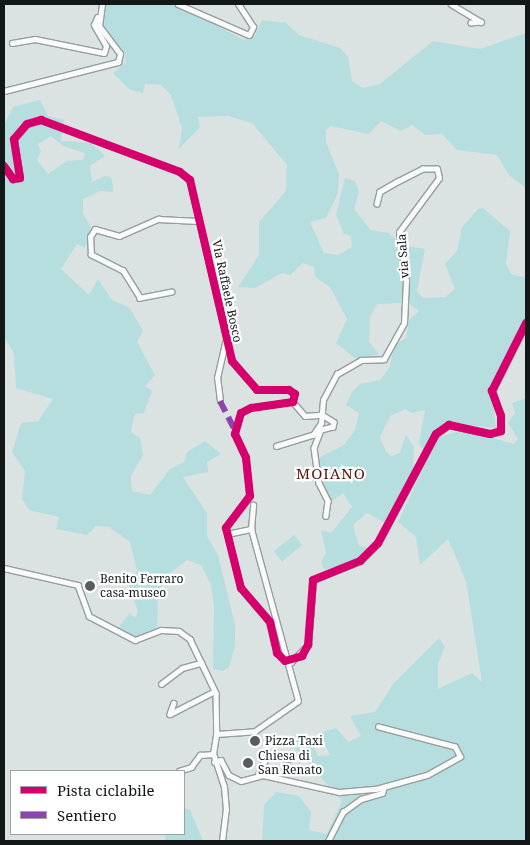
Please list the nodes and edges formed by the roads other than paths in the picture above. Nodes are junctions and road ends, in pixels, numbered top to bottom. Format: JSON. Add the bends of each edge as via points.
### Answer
{"nodes":[{"id":1,"x":102,"y":4,"type":"edge"},
{"id":2,"x":178,"y":4,"type":"edge"},
{"id":3,"x":238,"y":4,"type":"edge"},
{"id":4,"x":451,"y":4,"type":"edge"},
{"id":5,"x":97,"y":18,"type":"junction"},
{"id":6,"x":471,"y":23,"type":"dead end"},
{"id":7,"x":12,"y":43,"type":"dead end"},
{"id":8,"x":4,"y":91,"type":"edge"},
{"id":9,"x":4,"y":166,"type":"edge"},
{"id":10,"x":377,"y":204,"type":"dead end"},
{"id":11,"x":198,"y":221,"type":"junction"},
{"id":12,"x":172,"y":292,"type":"dead end"},
{"id":13,"x":526,"y":323,"type":"edge"},
{"id":14,"x":225,"y":341,"type":"junction"},
{"id":15,"x":220,"y":401,"type":"dead end"},
{"id":16,"x":293,"y":402,"type":"junction"},
{"id":17,"x":321,"y":414,"type":"junction"},
{"id":18,"x":276,"y":446,"type":"dead end"},
{"id":19,"x":253,"y":504,"type":"dead end"},
{"id":20,"x":326,"y":516,"type":"dead end"},
{"id":21,"x":251,"y":529,"type":"junction"},
{"id":22,"x":227,"y":534,"type":"junction"},
{"id":23,"x":4,"y":568,"type":"edge"},
{"id":24,"x":291,"y":662,"type":"junction"},
{"id":25,"x":202,"y":663,"type":"junction"},
{"id":26,"x":161,"y":684,"type":"dead end"},
{"id":27,"x":213,"y":692,"type":"junction"},
{"id":28,"x":174,"y":703,"type":"dead end"},
{"id":29,"x":379,"y":726,"type":"dead end"},
{"id":30,"x":217,"y":732,"type":"junction"},
{"id":31,"x":213,"y":754,"type":"junction"},
{"id":32,"x":289,"y":760,"type":"dead end"},
{"id":33,"x":214,"y":762,"type":"junction"},
{"id":34,"x":182,"y":770,"type":"edge"},
{"id":35,"x":258,"y":775,"type":"junction"},
{"id":36,"x":384,"y":787,"type":"junction"},
{"id":37,"x":222,"y":841,"type":"edge"},
{"id":38,"x":328,"y":841,"type":"edge"}],
"edges":[{"from":1,"to":5,"type":"street"},
{"from":2,"to":3,"type":"street","via":[[249,35],[253,27]]},
{"from":4,"to":6,"type":"street","via":[[480,22]]},
{"from":5,"to":7,"type":"street","via":[[94,25],[106,46],[104,53],[35,39]]},
{"from":5,"to":8,"type":"street","via":[[120,54],[115,65]]},
{"from":9,"to":11,"type":"street","name":"Via Raffaele Bosco","via":[[13,179],[20,178],[14,139],[32,121],[49,122],[180,172],[192,184]]},
{"from":10,"to":17,"type":"street","name":"via Sala","via":[[380,192],[406,177],[432,168],[438,172],[432,188],[400,232],[405,318],[395,342],[384,359],[361,360],[342,370],[327,392]]},
{"from":11,"to":12,"type":"street","via":[[158,219],[119,236],[95,229],[91,232],[91,255],[123,271],[140,298]]},
{"from":11,"to":14,"type":"street","name":"Via Raffaele Bosco","via":[[211,262]]},
{"from":13,"to":24,"type":"street","via":[[492,391],[502,416],[501,431],[490,434],[449,425],[436,434],[378,543],[360,561],[313,580],[308,645]]},
{"from":14,"to":15,"type":"street","via":[[217,378]]},
{"from":14,"to":16,"type":"street","name":"Via Raffaele Bosco","via":[[239,372],[252,387],[289,390],[295,394]]},
{"from":16,"to":17,"type":"street","via":[[305,416]]},
{"from":16,"to":22,"type":"street","via":[[250,408],[241,413],[235,434],[246,458],[250,496],[227,522]]},
{"from":17,"to":18,"type":"street","via":[[313,435]]},
{"from":17,"to":20,"type":"street","via":[[334,422],[333,427],[321,430],[314,448],[319,483],[328,501]]},
{"from":19,"to":21,"type":"street"},
{"from":21,"to":22,"type":"street"},
{"from":21,"to":24,"type":"street"},
{"from":22,"to":24,"type":"street","via":[[241,588],[272,626],[277,653]]},
{"from":23,"to":25,"type":"street","via":[[78,585],[89,616],[135,640],[161,630],[179,631],[190,639]]},
{"from":24,"to":30,"type":"street","via":[[298,696],[296,705],[247,734]]},
{"from":25,"to":26,"type":"street","via":[[182,668]]},
{"from":25,"to":27,"type":"street"},
{"from":27,"to":28,"type":"street","via":[[170,714]]},
{"from":27,"to":30,"type":"street","via":[[217,696]]},
{"from":29,"to":36,"type":"street","via":[[454,748],[460,757],[427,775]]},
{"from":30,"to":31,"type":"street"},
{"from":31,"to":33,"type":"street"},
{"from":31,"to":34,"type":"street","via":[[200,756],[191,767]]},
{"from":32,"to":35,"type":"street","via":[[267,756]]},
{"from":33,"to":35,"type":"street","via":[[221,760],[229,775],[241,781]]},
{"from":33,"to":37,"type":"street","via":[[224,786]]},
{"from":35,"to":36,"type":"street","via":[[334,792]]},
{"from":36,"to":38,"type":"street","via":[[382,794],[361,800],[343,812]]}]}
